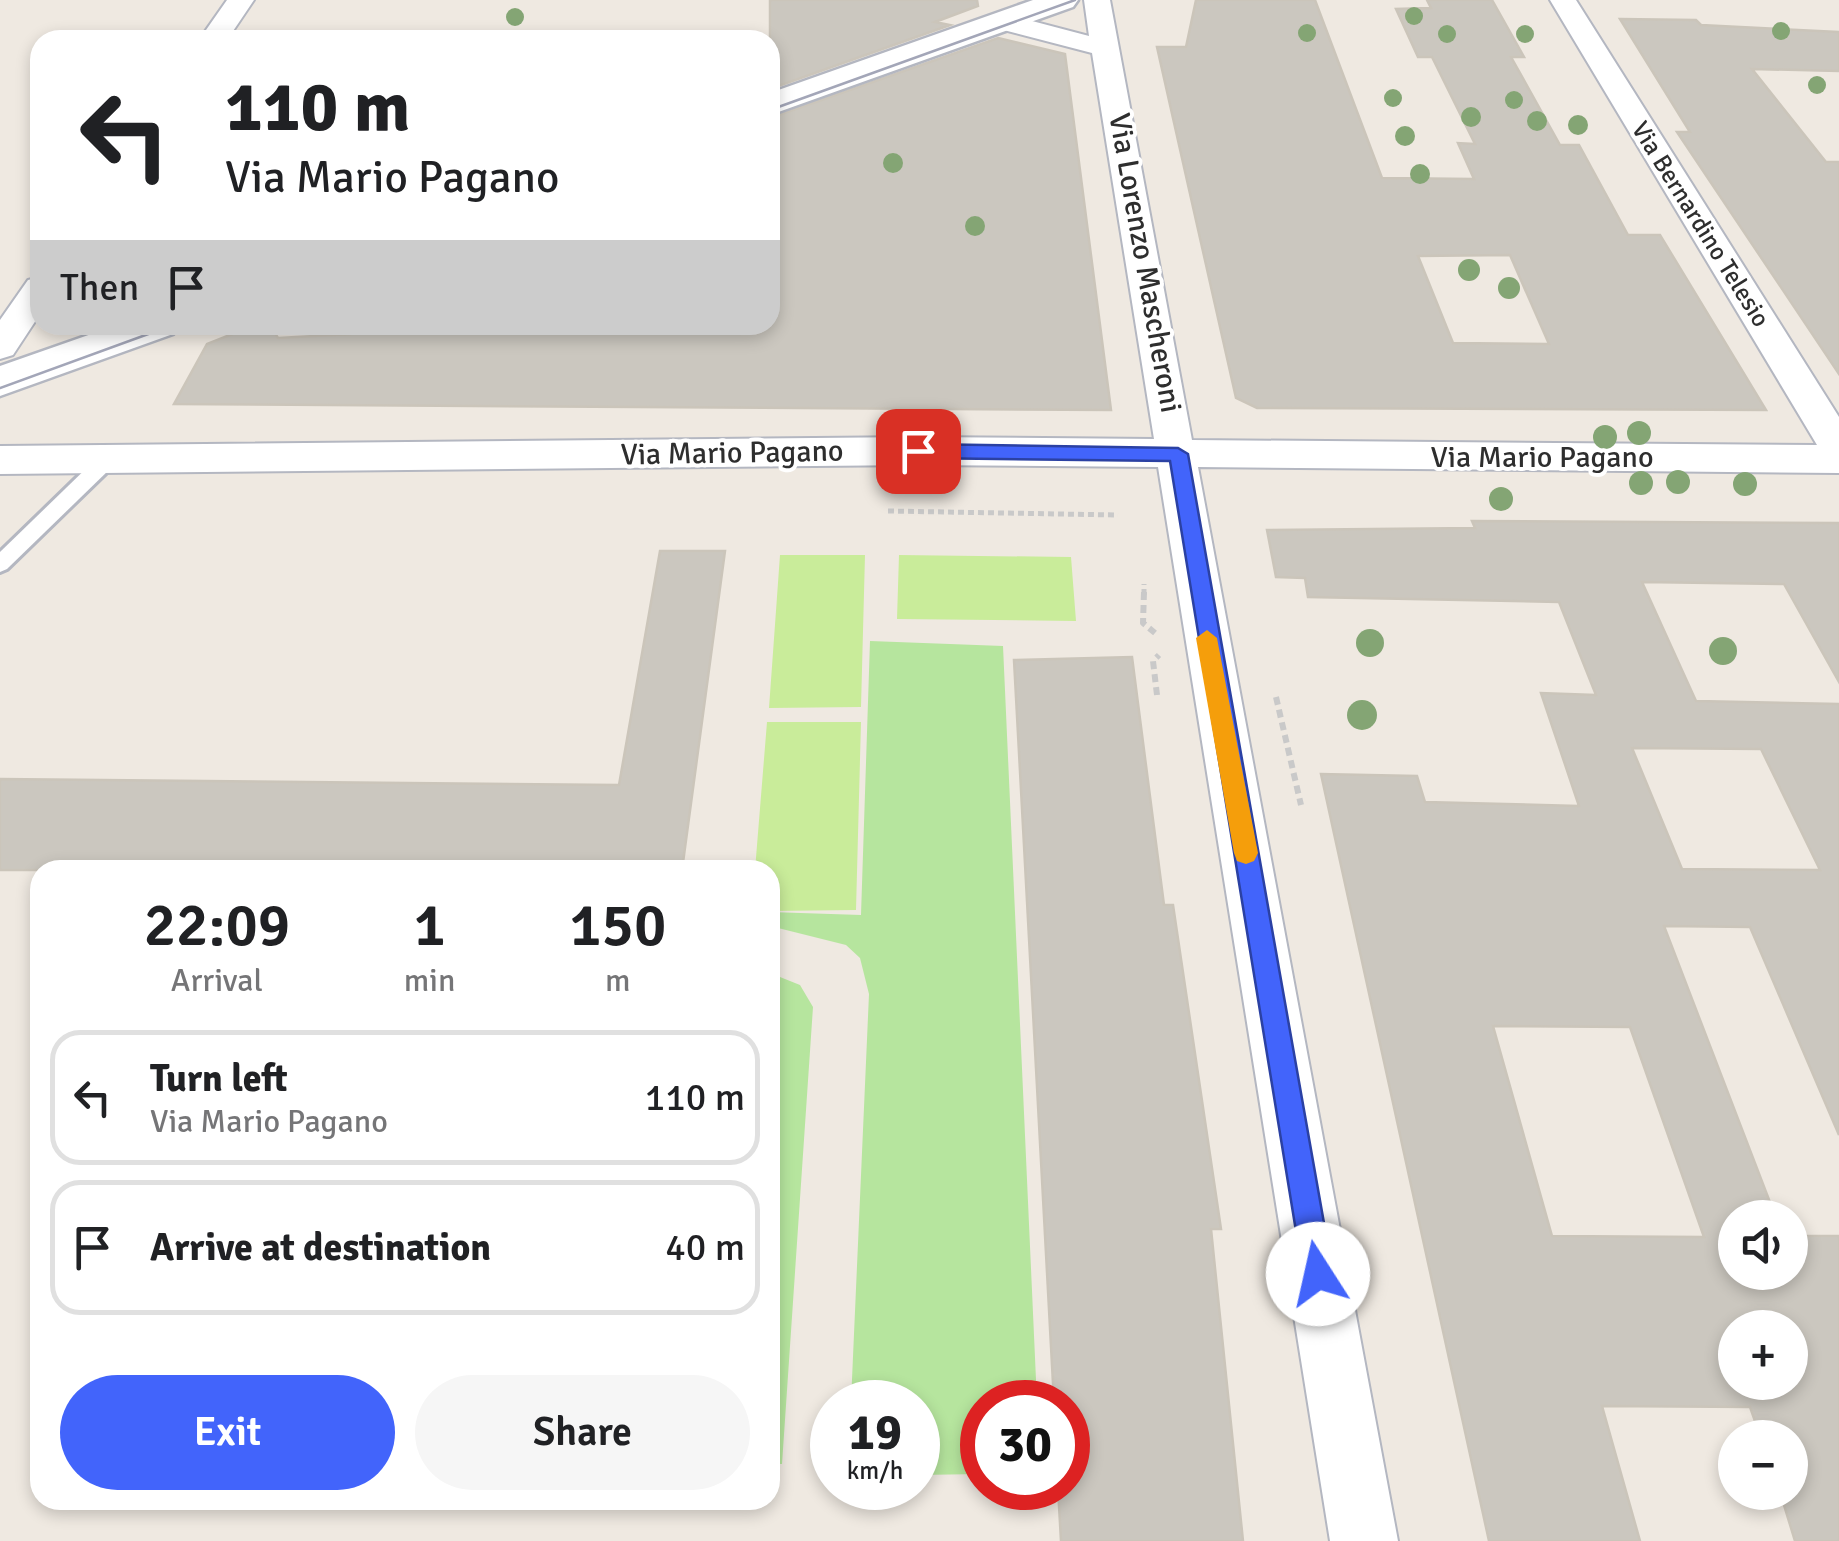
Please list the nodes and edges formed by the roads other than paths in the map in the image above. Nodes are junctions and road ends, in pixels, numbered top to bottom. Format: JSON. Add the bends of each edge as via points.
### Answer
{"nodes":[{"id":1,"x":241,"y":0,"type":"edge"},
{"id":2,"x":1062,"y":0,"type":"edge"},
{"id":3,"x":1098,"y":0,"type":"edge"},
{"id":4,"x":1563,"y":0,"type":"edge"},
{"id":5,"x":1002,"y":21,"type":"junction"},
{"id":6,"x":221,"y":30,"type":"edge"},
{"id":7,"x":1108,"y":49,"type":"junction"},
{"id":8,"x":780,"y":100,"type":"edge"},
{"id":9,"x":30,"y":303,"type":"edge"},
{"id":10,"x":130,"y":335,"type":"edge"},
{"id":11,"x":0,"y":347,"type":"edge"},
{"id":12,"x":0,"y":382,"type":"edge"},
{"id":13,"x":1839,"y":449,"type":"edge"},
{"id":14,"x":1178,"y":454,"type":"junction"},
{"id":15,"x":1839,"y":459,"type":"edge"},
{"id":16,"x":0,"y":460,"type":"edge"},
{"id":17,"x":105,"y":462,"type":"junction"},
{"id":18,"x":0,"y":564,"type":"edge"},
{"id":19,"x":1364,"y":1541,"type":"edge"}],
"edges":[{"from":1,"to":6,"type":"street"},
{"from":2,"to":5,"type":"main road"},
{"from":3,"to":7,"type":"street","name":"Via Lorenzo Mascheroni"},
{"from":4,"to":13,"type":"street","name":"Via Bernardino Telesio"},
{"from":5,"to":7,"type":"street"},
{"from":5,"to":8,"type":"main road"},
{"from":7,"to":14,"type":"street","name":"Via Lorenzo Mascheroni"},
{"from":9,"to":11,"type":"street"},
{"from":10,"to":12,"type":"main road"},
{"from":14,"to":15,"type":"street","name":"Via Mario Pagano"},
{"from":14,"to":17,"type":"street","name":"Via Mario Pagano"},
{"from":14,"to":19,"type":"street","name":"Via Lorenzo Mascheroni"},
{"from":16,"to":17,"type":"street","name":"Via Mario Pagano"},
{"from":17,"to":18,"type":"lane"}]}
